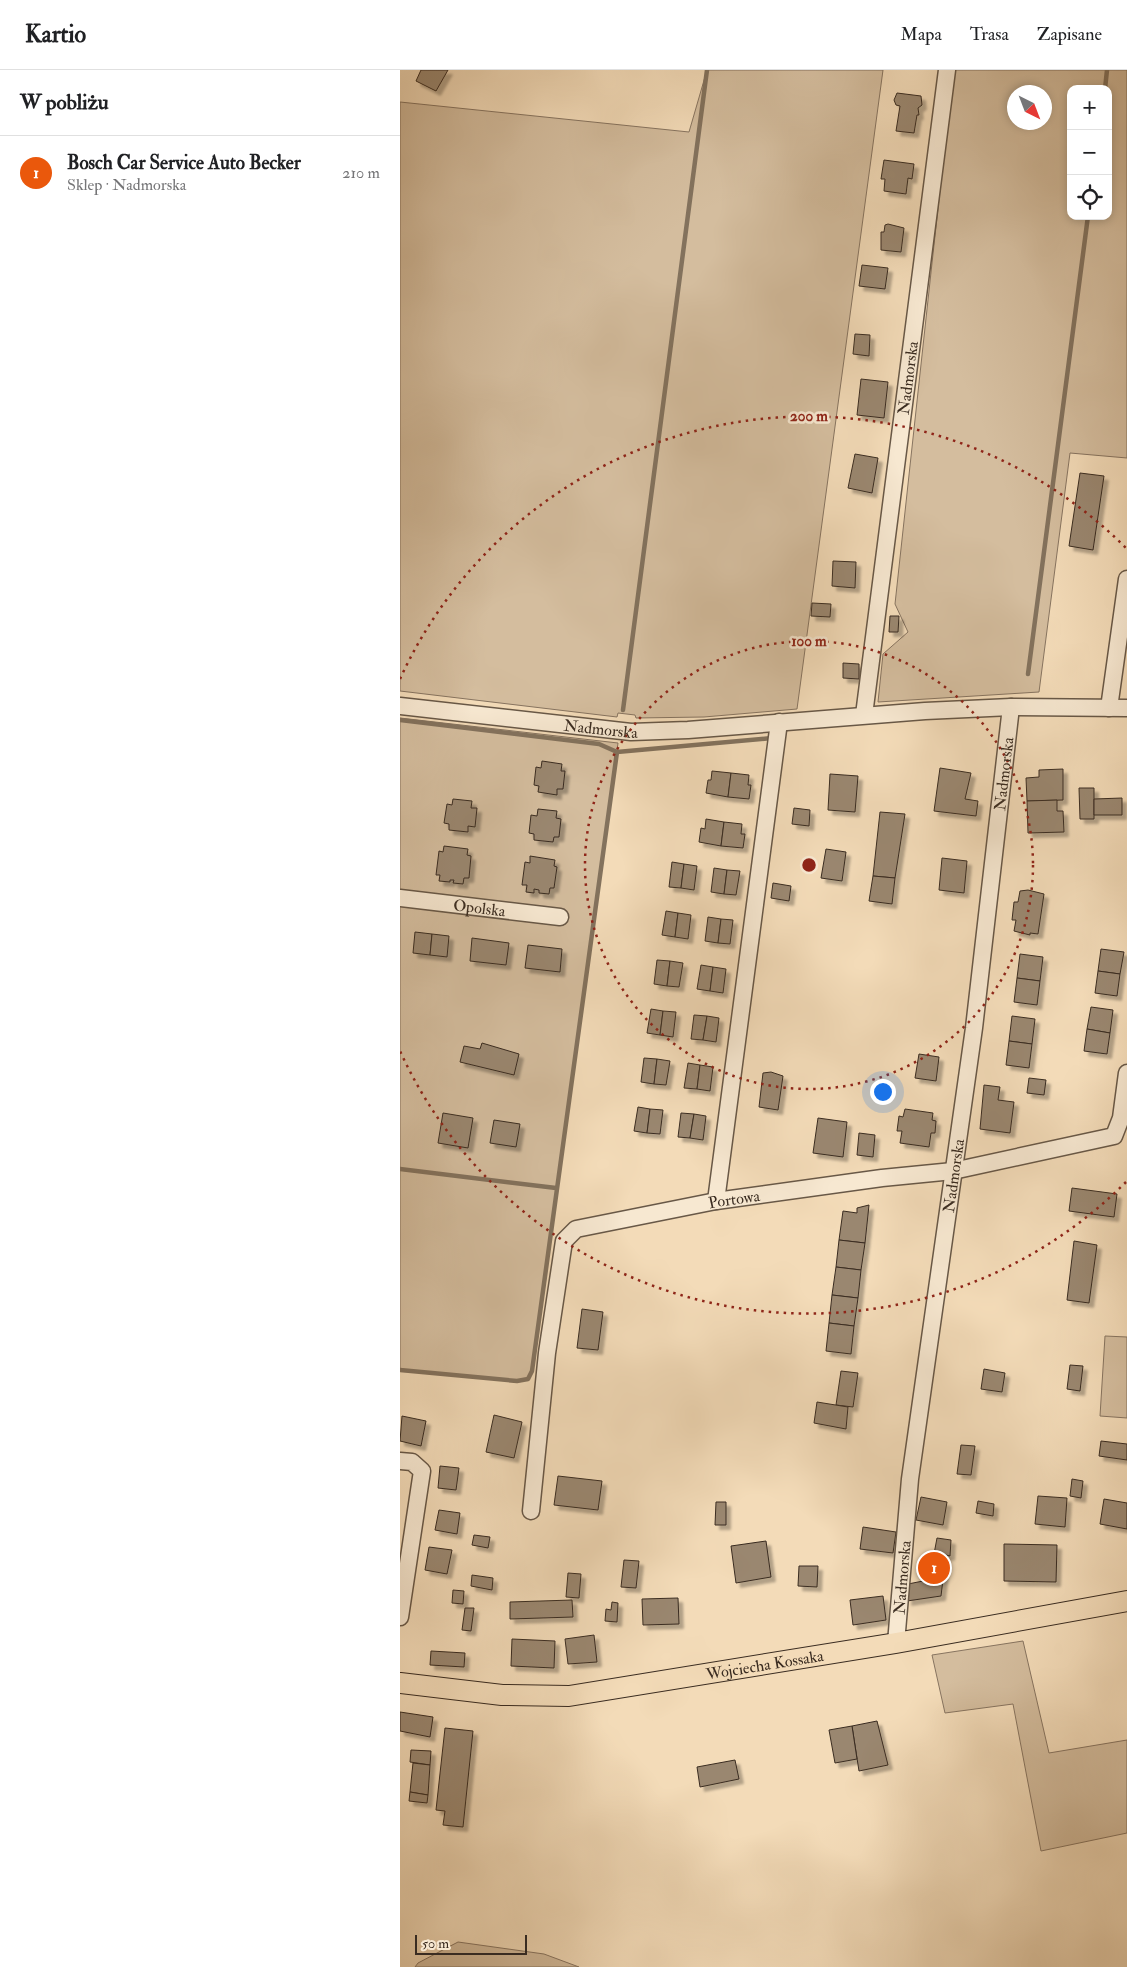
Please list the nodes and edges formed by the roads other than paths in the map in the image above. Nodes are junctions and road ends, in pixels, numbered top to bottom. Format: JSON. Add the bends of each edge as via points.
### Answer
{"nodes":[{"id":1,"x":947,"y":70,"type":"edge"},
{"id":2,"x":1127,"y":579,"type":"edge"},
{"id":3,"x":400,"y":706,"type":"edge"},
{"id":4,"x":1011,"y":707,"type":"junction"},
{"id":5,"x":1109,"y":708,"type":"junction"},
{"id":6,"x":1127,"y":708,"type":"edge"},
{"id":7,"x":864,"y":715,"type":"junction"},
{"id":8,"x":779,"y":722,"type":"junction"},
{"id":9,"x":400,"y":898,"type":"edge"},
{"id":10,"x":560,"y":917,"type":"dead end"},
{"id":11,"x":1127,"y":1073,"type":"edge"},
{"id":12,"x":953,"y":1171,"type":"junction"},
{"id":13,"x":716,"y":1201,"type":"junction"},
{"id":14,"x":400,"y":1461,"type":"edge"},
{"id":15,"x":530,"y":1511,"type":"dead end"},
{"id":16,"x":1127,"y":1601,"type":"edge"},
{"id":17,"x":400,"y":1617,"type":"edge"},
{"id":18,"x":896,"y":1643,"type":"junction"},
{"id":19,"x":400,"y":1683,"type":"edge"}],
"edges":[{"from":1,"to":7,"type":"street","name":"Nadmorska"},
{"from":2,"to":5,"type":"street"},
{"from":3,"to":8,"type":"street","name":"Nadmorska","via":[[631,732]]},
{"from":4,"to":5,"type":"street","name":"Nadmorska"},
{"from":4,"to":7,"type":"street","name":"Nadmorska"},
{"from":4,"to":12,"type":"street","name":"Nadmorska","via":[[974,1028]]},
{"from":5,"to":6,"type":"street","name":"Nadmorska"},
{"from":7,"to":8,"type":"street","name":"Nadmorska"},
{"from":8,"to":13,"type":"street"},
{"from":9,"to":10,"type":"street","name":"Opolska"},
{"from":11,"to":12,"type":"street","name":"Portowa","via":[[1121,1118],[1114,1136]]},
{"from":12,"to":13,"type":"street","name":"Portowa"},
{"from":12,"to":18,"type":"street","name":"Nadmorska","via":[[910,1479]]},
{"from":13,"to":15,"type":"street","name":"Portowa","via":[[576,1229],[564,1241],[547,1353]]},
{"from":14,"to":17,"type":"street","via":[[412,1462],[422,1472]]},
{"from":16,"to":18,"type":"main road","name":"Wojciecha Kossaka"},
{"from":18,"to":19,"type":"main road","name":"Wojciecha Kossaka","via":[[569,1696],[502,1695]]}]}
